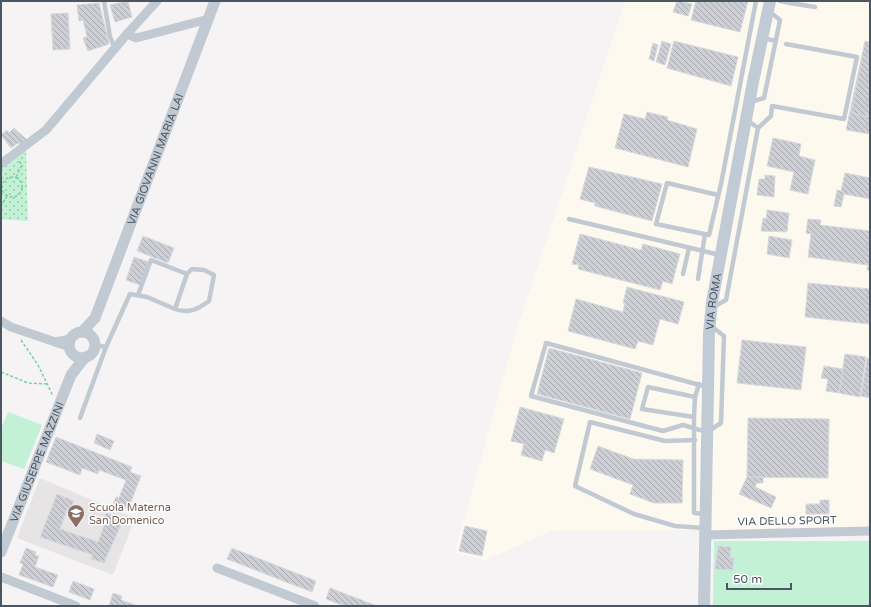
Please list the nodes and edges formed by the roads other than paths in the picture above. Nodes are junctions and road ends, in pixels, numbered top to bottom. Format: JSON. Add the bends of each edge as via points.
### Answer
{"nodes":[{"id":1,"x":104,"y":1,"type":"edge"},
{"id":2,"x":157,"y":1,"type":"edge"},
{"id":3,"x":215,"y":1,"type":"edge"},
{"id":4,"x":756,"y":1,"type":"edge"},
{"id":5,"x":780,"y":1,"type":"edge"},
{"id":6,"x":790,"y":2,"type":"edge"},
{"id":7,"x":769,"y":6,"type":"edge"},
{"id":8,"x":815,"y":7,"type":"dead end"},
{"id":9,"x":208,"y":21,"type":"junction"},
{"id":10,"x":127,"y":34,"type":"junction"},
{"id":11,"x":762,"y":42,"type":"junction"},
{"id":12,"x":776,"y":42,"type":"junction"},
{"id":13,"x":749,"y":43,"type":"junction"},
{"id":14,"x":786,"y":44,"type":"dead end"},
{"id":15,"x":115,"y":48,"type":"junction"},
{"id":16,"x":747,"y":95,"type":"junction"},
{"id":17,"x":746,"y":119,"type":"junction"},
{"id":18,"x":758,"y":128,"type":"junction"},
{"id":19,"x":736,"y":139,"type":"junction"},
{"id":20,"x":1,"y":164,"type":"edge"},
{"id":21,"x":721,"y":184,"type":"junction"},
{"id":22,"x":733,"y":186,"type":"junction"},
{"id":23,"x":718,"y":195,"type":"junction"},
{"id":24,"x":569,"y":219,"type":"dead end"},
{"id":25,"x":705,"y":234,"type":"junction"},
{"id":26,"x":689,"y":248,"type":"junction"},
{"id":27,"x":701,"y":251,"type":"junction"},
{"id":28,"x":720,"y":255,"type":"junction"},
{"id":29,"x":187,"y":274,"type":"junction"},
{"id":30,"x":684,"y":274,"type":"dead end"},
{"id":31,"x":698,"y":279,"type":"dead end"},
{"id":32,"x":138,"y":295,"type":"junction"},
{"id":33,"x":712,"y":308,"type":"junction"},
{"id":34,"x":175,"y":309,"type":"junction"},
{"id":35,"x":95,"y":318,"type":"junction"},
{"id":36,"x":1,"y":321,"type":"edge"},
{"id":37,"x":710,"y":325,"type":"junction"},
{"id":38,"x":82,"y":332,"type":"junction"},
{"id":39,"x":94,"y":342,"type":"junction"},
{"id":40,"x":106,"y":347,"type":"junction"},
{"id":41,"x":75,"y":349,"type":"junction"},
{"id":42,"x":704,"y":386,"type":"junction"},
{"id":43,"x":695,"y":397,"type":"junction"},
{"id":44,"x":694,"y":417,"type":"junction"},
{"id":45,"x":80,"y":418,"type":"dead end"},
{"id":46,"x":695,"y":429,"type":"junction"},
{"id":47,"x":707,"y":432,"type":"junction"},
{"id":48,"x":695,"y":440,"type":"junction"},
{"id":49,"x":701,"y":451,"type":"junction"},
{"id":50,"x":705,"y":531,"type":"junction"},
{"id":51,"x":870,"y":531,"type":"edge"},
{"id":52,"x":1,"y":552,"type":"edge"},
{"id":53,"x":217,"y":568,"type":"dead end"},
{"id":54,"x":1,"y":577,"type":"edge"},
{"id":55,"x":76,"y":606,"type":"edge"},
{"id":56,"x":315,"y":606,"type":"edge"},
{"id":57,"x":704,"y":606,"type":"edge"}],
"edges":[{"from":1,"to":15,"type":"lane","via":[[110,37]]},
{"from":2,"to":10,"type":"street"},
{"from":3,"to":9,"type":"street","name":"VIA GIOVANNI MARIA LAI"},
{"from":4,"to":13,"type":"lane"},
{"from":5,"to":6,"type":"lane"},
{"from":6,"to":8,"type":"lane"},
{"from":7,"to":11,"type":"main road","name":"VIA ROMA"},
{"from":7,"to":12,"type":"lane","via":[[780,20]]},
{"from":9,"to":10,"type":"street","via":[[136,38]]},
{"from":9,"to":35,"type":"street","name":"VIA GIOVANNI MARIA LAI"},
{"from":10,"to":15,"type":"street"},
{"from":11,"to":12,"type":"lane"},
{"from":11,"to":13,"type":"lane"},
{"from":11,"to":16,"type":"main road","name":"VIA ROMA"},
{"from":12,"to":16,"type":"lane","via":[[764,98]]},
{"from":13,"to":16,"type":"lane"},
{"from":14,"to":18,"type":"lane","via":[[856,57],[844,119],[772,106],[771,116]]},
{"from":15,"to":20,"type":"street","via":[[46,130]]},
{"from":16,"to":17,"type":"main road","name":"VIA ROMA"},
{"from":16,"to":19,"type":"lane"},
{"from":17,"to":18,"type":"lane"},
{"from":17,"to":19,"type":"main road","name":"VIA ROMA"},
{"from":18,"to":33,"type":"lane","via":[[726,300]]},
{"from":19,"to":21,"type":"lane"},
{"from":19,"to":22,"type":"main road","name":"VIA ROMA"},
{"from":21,"to":22,"type":"lane"},
{"from":21,"to":23,"type":"lane"},
{"from":22,"to":28,"type":"main road","name":"VIA ROMA"},
{"from":23,"to":25,"type":"lane","via":[[709,235]]},
{"from":23,"to":25,"type":"lane","via":[[667,183],[656,224]]},
{"from":24,"to":26,"type":"lane"},
{"from":25,"to":27,"type":"lane"},
{"from":26,"to":27,"type":"lane"},
{"from":26,"to":30,"type":"lane"},
{"from":27,"to":28,"type":"lane"},
{"from":27,"to":31,"type":"lane"},
{"from":28,"to":33,"type":"main road","name":"VIA ROMA"},
{"from":29,"to":32,"type":"lane","via":[[151,260]]},
{"from":29,"to":34,"type":"lane"},
{"from":29,"to":34,"type":"lane","via":[[192,269],[204,270],[214,275],[209,301],[194,311]]},
{"from":32,"to":34,"type":"lane"},
{"from":32,"to":40,"type":"lane","via":[[130,294]]},
{"from":33,"to":37,"type":"main road","name":"VIA ROMA"},
{"from":35,"to":38,"type":"street","name":"VIA GIOVANNI MARIA LAI"},
{"from":35,"to":39,"type":"street","name":"VIA GIOVANNI MARIA LAI"},
{"from":36,"to":41,"type":"street","via":[[11,327]]},
{"from":37,"to":42,"type":"main road","name":"VIA ROMA"},
{"from":37,"to":47,"type":"lane","via":[[724,336],[721,423]]},
{"from":38,"to":39,"type":"street","via":[[88,334]]},
{"from":38,"to":41,"type":"street","name":"VIA GIOVANNI MARIA LAI","via":[[76,334]]},
{"from":39,"to":40,"type":"lane"},
{"from":39,"to":41,"type":"street","via":[[93,352]]},
{"from":40,"to":45,"type":"lane"},
{"from":41,"to":52,"type":"street","name":"VIA GIUSEPPE MAZZINI","via":[[73,372]]},
{"from":42,"to":43,"type":"lane"},
{"from":42,"to":46,"type":"lane","via":[[546,343],[531,396],[663,431],[683,425]]},
{"from":42,"to":47,"type":"main road","name":"VIA ROMA"},
{"from":43,"to":44,"type":"lane"},
{"from":43,"to":44,"type":"lane","via":[[648,387],[642,409]]},
{"from":44,"to":46,"type":"lane"},
{"from":46,"to":47,"type":"lane"},
{"from":46,"to":48,"type":"lane"},
{"from":47,"to":49,"type":"main road","name":"VIA ROMA"},
{"from":48,"to":49,"type":"lane"},
{"from":48,"to":50,"type":"lane","via":[[665,441],[590,422],[575,486],[634,514],[675,526]]},
{"from":49,"to":50,"type":"main road","name":"VIA ROMA"},
{"from":50,"to":51,"type":"street","name":"VIA DELLO SPORT"},
{"from":50,"to":57,"type":"main road","name":"VIA ROMA"},
{"from":53,"to":56,"type":"street"},
{"from":54,"to":55,"type":"street"}]}
